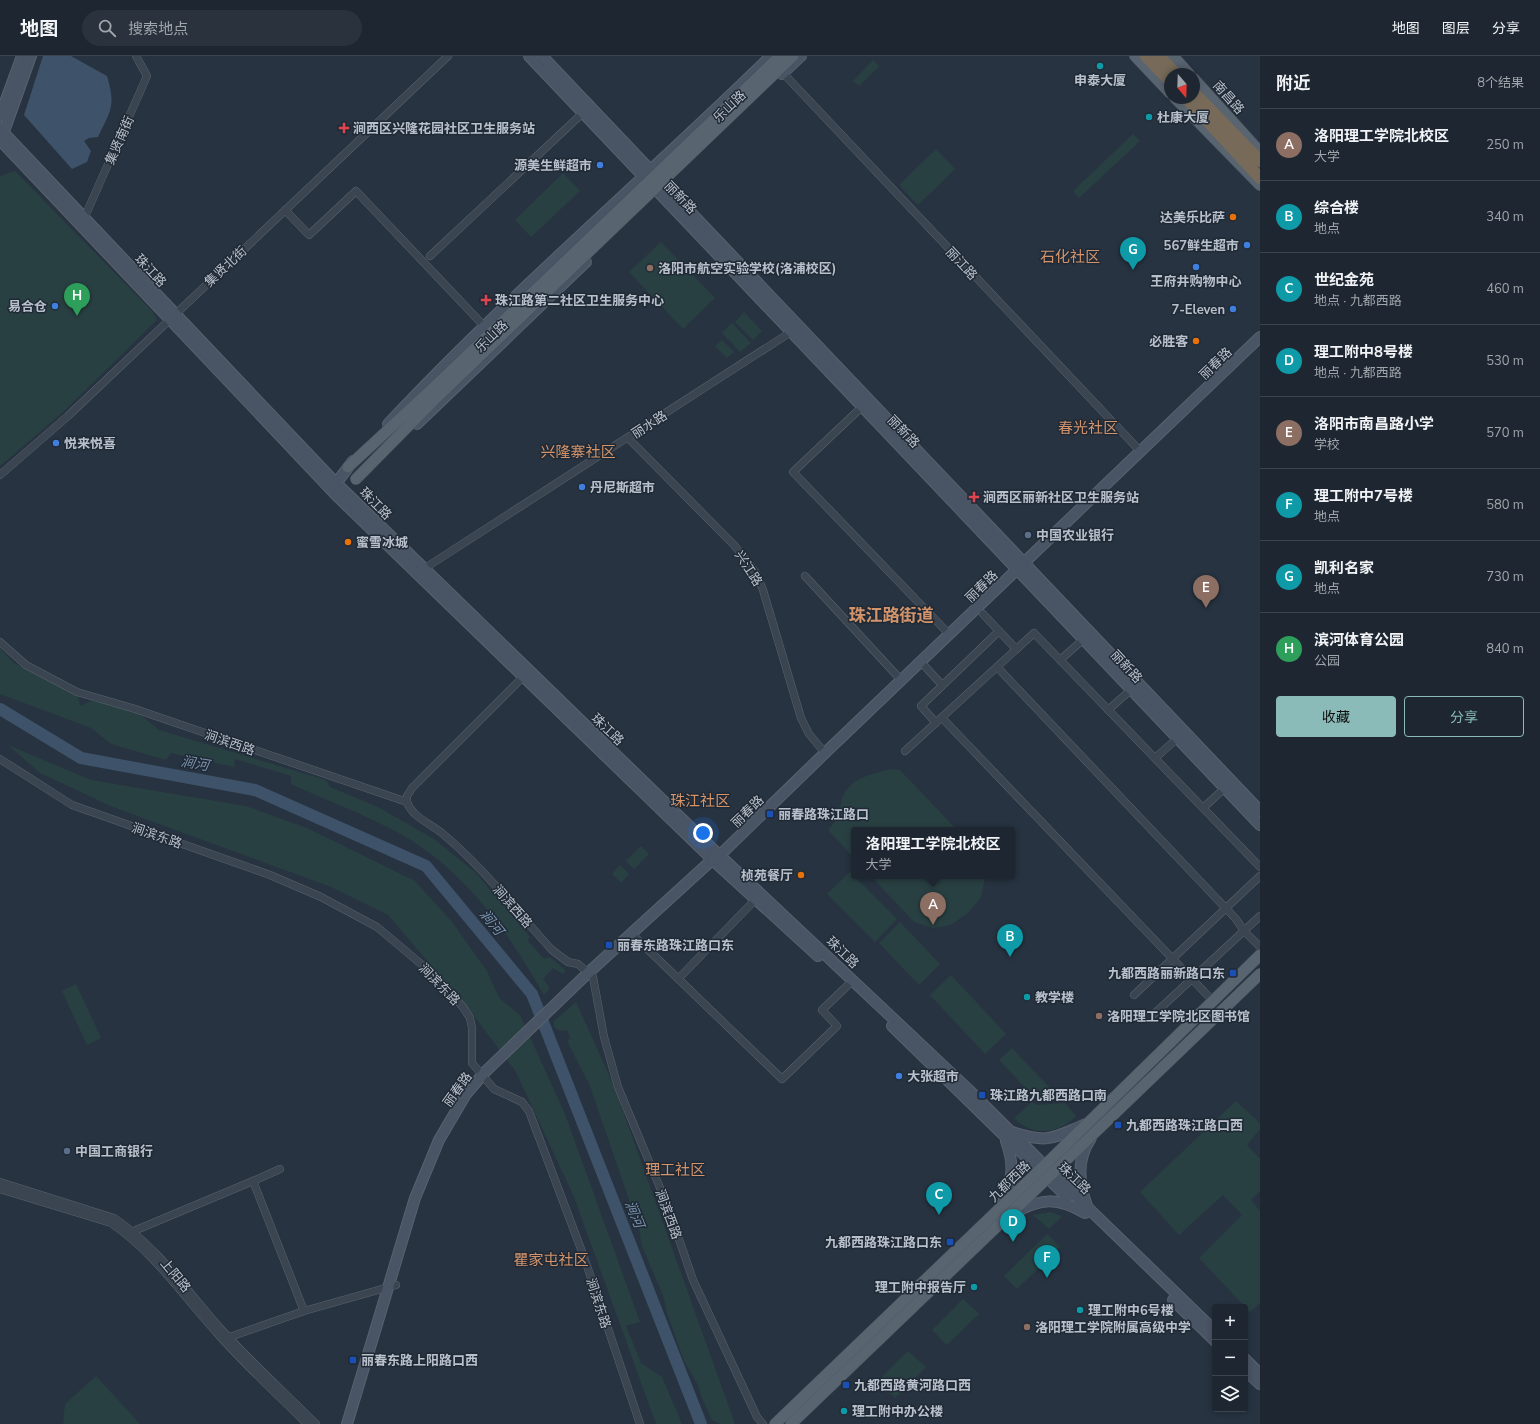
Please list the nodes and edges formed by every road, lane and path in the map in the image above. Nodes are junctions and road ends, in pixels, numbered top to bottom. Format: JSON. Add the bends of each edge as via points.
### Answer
{"nodes":[{"id":1,"x":22,"y":56,"type":"edge"},
{"id":2,"x":31,"y":56,"type":"edge"},
{"id":3,"x":136,"y":56,"type":"edge"},
{"id":4,"x":448,"y":56,"type":"edge"},
{"id":5,"x":529,"y":56,"type":"edge"},
{"id":6,"x":542,"y":56,"type":"edge"},
{"id":7,"x":771,"y":56,"type":"edge"},
{"id":8,"x":780,"y":56,"type":"edge"},
{"id":9,"x":784,"y":56,"type":"edge"},
{"id":10,"x":790,"y":56,"type":"edge"},
{"id":11,"x":793,"y":56,"type":"edge"},
{"id":12,"x":801,"y":56,"type":"edge"},
{"id":13,"x":1135,"y":56,"type":"edge"},
{"id":14,"x":1146,"y":56,"type":"edge"},
{"id":15,"x":1159,"y":56,"type":"edge"},
{"id":16,"x":1173,"y":56,"type":"edge"},
{"id":17,"x":1170,"y":68,"type":"edge"},
{"id":18,"x":1184,"y":68,"type":"edge"},
{"id":19,"x":783,"y":73,"type":"junction"},
{"id":20,"x":1164,"y":75,"type":"edge"},
{"id":21,"x":1200,"y":86,"type":"edge"},
{"id":22,"x":1164,"y":87,"type":"edge"},
{"id":23,"x":1200,"y":100,"type":"edge"},
{"id":24,"x":1181,"y":104,"type":"edge"},
{"id":25,"x":1193,"y":104,"type":"edge"},
{"id":26,"x":587,"y":110,"type":"junction"},
{"id":27,"x":0,"y":116,"type":"edge"},
{"id":28,"x":1,"y":136,"type":"edge"},
{"id":29,"x":1236,"y":143,"type":"junction"},
{"id":30,"x":1260,"y":152,"type":"edge"},
{"id":31,"x":1260,"y":161,"type":"edge"},
{"id":32,"x":1260,"y":178,"type":"edge"},
{"id":33,"x":655,"y":180,"type":"junction"},
{"id":34,"x":1260,"y":185,"type":"edge"},
{"id":35,"x":285,"y":210,"type":"junction"},
{"id":36,"x":83,"y":221,"type":"junction"},
{"id":37,"x":430,"y":256,"type":"dead end"},
{"id":38,"x":171,"y":317,"type":"junction"},
{"id":39,"x":485,"y":327,"type":"junction"},
{"id":40,"x":796,"y":329,"type":"junction"},
{"id":41,"x":1260,"y":337,"type":"edge"},
{"id":42,"x":431,"y":397,"type":"junction"},
{"id":43,"x":866,"y":403,"type":"junction"},
{"id":44,"x":628,"y":438,"type":"junction"},
{"id":45,"x":1141,"y":452,"type":"junction"},
{"id":46,"x":348,"y":467,"type":"junction"},
{"id":47,"x":0,"y":475,"type":"edge"},
{"id":48,"x":356,"y":479,"type":"junction"},
{"id":49,"x":334,"y":486,"type":"junction"},
{"id":50,"x":342,"y":494,"type":"junction"},
{"id":51,"x":1021,"y":566,"type":"junction"},
{"id":52,"x":421,"y":570,"type":"junction"},
{"id":53,"x":804,"y":576,"type":"dead end"},
{"id":54,"x":983,"y":614,"type":"dead end"},
{"id":55,"x":999,"y":631,"type":"junction"},
{"id":56,"x":949,"y":634,"type":"junction"},
{"id":57,"x":1087,"y":636,"type":"junction"},
{"id":58,"x":0,"y":642,"type":"edge"},
{"id":59,"x":1016,"y":649,"type":"junction"},
{"id":60,"x":1060,"y":660,"type":"junction"},
{"id":61,"x":920,"y":662,"type":"junction"},
{"id":62,"x":997,"y":667,"type":"junction"},
{"id":63,"x":524,"y":676,"type":"junction"},
{"id":64,"x":902,"y":680,"type":"junction"},
{"id":65,"x":942,"y":686,"type":"junction"},
{"id":66,"x":1135,"y":686,"type":"junction"},
{"id":67,"x":1108,"y":710,"type":"junction"},
{"id":68,"x":942,"y":718,"type":"junction"},
{"id":69,"x":936,"y":723,"type":"junction"},
{"id":70,"x":1181,"y":735,"type":"junction"},
{"id":71,"x":905,"y":752,"type":"dead end"},
{"id":72,"x":825,"y":753,"type":"junction"},
{"id":73,"x":0,"y":758,"type":"edge"},
{"id":74,"x":1155,"y":758,"type":"junction"},
{"id":75,"x":1228,"y":785,"type":"junction"},
{"id":76,"x":407,"y":802,"type":"junction"},
{"id":77,"x":1203,"y":808,"type":"junction"},
{"id":78,"x":1260,"y":811,"type":"edge"},
{"id":79,"x":1260,"y":825,"type":"edge"},
{"id":80,"x":717,"y":860,"type":"junction"},
{"id":81,"x":1260,"y":867,"type":"edge"},
{"id":82,"x":1260,"y":876,"type":"edge"},
{"id":83,"x":755,"y":900,"type":"junction"},
{"id":84,"x":1226,"y":908,"type":"junction"},
{"id":85,"x":1260,"y":916,"type":"edge"},
{"id":86,"x":1244,"y":931,"type":"junction"},
{"id":87,"x":636,"y":938,"type":"junction"},
{"id":88,"x":1260,"y":947,"type":"edge"},
{"id":89,"x":1260,"y":955,"type":"edge"},
{"id":90,"x":1172,"y":958,"type":"junction"},
{"id":91,"x":1260,"y":974,"type":"edge"},
{"id":92,"x":590,"y":976,"type":"junction"},
{"id":93,"x":678,"y":979,"type":"junction"},
{"id":94,"x":1192,"y":979,"type":"junction"},
{"id":95,"x":848,"y":984,"type":"junction"},
{"id":96,"x":1134,"y":995,"type":"dead end"},
{"id":97,"x":1213,"y":1001,"type":"junction"},
{"id":98,"x":1154,"y":1014,"type":"dead end"},
{"id":99,"x":486,"y":1076,"type":"junction"},
{"id":100,"x":1088,"y":1124,"type":"junction"},
{"id":101,"x":1008,"y":1135,"type":"junction"},
{"id":102,"x":1093,"y":1135,"type":"junction"},
{"id":103,"x":280,"y":1169,"type":"dead end"},
{"id":104,"x":1046,"y":1173,"type":"junction"},
{"id":105,"x":253,"y":1181,"type":"junction"},
{"id":106,"x":0,"y":1182,"type":"edge"},
{"id":107,"x":0,"y":1189,"type":"edge"},
{"id":108,"x":1086,"y":1211,"type":"junction"},
{"id":109,"x":1004,"y":1212,"type":"junction"},
{"id":110,"x":130,"y":1232,"type":"junction"},
{"id":111,"x":393,"y":1286,"type":"junction"},
{"id":112,"x":304,"y":1311,"type":"junction"},
{"id":113,"x":1212,"y":1328,"type":"edge"},
{"id":114,"x":226,"y":1338,"type":"junction"},
{"id":115,"x":1214,"y":1340,"type":"edge"},
{"id":116,"x":1248,"y":1363,"type":"edge"},
{"id":117,"x":1248,"y":1373,"type":"edge"},
{"id":118,"x":1260,"y":1374,"type":"edge"},
{"id":119,"x":1260,"y":1384,"type":"edge"},
{"id":120,"x":307,"y":1424,"type":"edge"},
{"id":121,"x":316,"y":1424,"type":"edge"},
{"id":122,"x":348,"y":1424,"type":"edge"},
{"id":123,"x":354,"y":1424,"type":"edge"},
{"id":124,"x":640,"y":1424,"type":"edge"},
{"id":125,"x":763,"y":1424,"type":"edge"},
{"id":126,"x":775,"y":1424,"type":"edge"},
{"id":127,"x":791,"y":1424,"type":"edge"}],
"edges":[{"from":1,"to":27,"type":"main road"},
{"from":2,"to":28,"type":"main road"},
{"from":3,"to":36,"type":"street","name":"集贤南街","via":[[148,76]]},
{"from":4,"to":35,"type":"street","name":"集贤北街"},
{"from":5,"to":26,"type":"main road","name":"丽新路"},
{"from":6,"to":26,"type":"main road","name":"丽新路"},
{"from":7,"to":33,"type":"main road","name":"乐山路"},
{"from":8,"to":42,"type":"main road","bridge":true},
{"from":9,"to":33,"type":"main road","name":"乐山路"},
{"from":10,"to":33,"type":"main road","name":"乐山路"},
{"from":11,"to":42,"type":"main road","bridge":true},
{"from":12,"to":19,"type":"main road","name":"乐山路"},
{"from":13,"to":22,"type":"main road"},
{"from":14,"to":20,"type":"highway"},
{"from":15,"to":17,"type":"highway"},
{"from":16,"to":18,"type":"main road"},
{"from":19,"to":33,"type":"main road","name":"乐山路"},
{"from":19,"to":45,"type":"street","name":"丽江路"},
{"from":21,"to":30,"type":"main road","name":"南昌路"},
{"from":23,"to":29,"type":"highway","name":"南昌路"},
{"from":24,"to":34,"type":"main road"},
{"from":25,"to":29,"type":"highway","name":"南昌路"},
{"from":26,"to":33,"type":"main road","name":"丽新路"},
{"from":26,"to":37,"type":"street"},
{"from":28,"to":36,"type":"main road","name":"珠江路"},
{"from":29,"to":31,"type":"highway","name":"南昌路"},
{"from":29,"to":32,"type":"highway","name":"南昌路"},
{"from":33,"to":39,"type":"main road","name":"乐山路"},
{"from":33,"to":40,"type":"main road","name":"丽新路"},
{"from":33,"to":48,"type":"main road","name":"乐山路","via":[[446,397]]},
{"from":35,"to":38,"type":"street","name":"集贤北街"},
{"from":35,"to":39,"type":"street","via":[[309,235],[356,191]]},
{"from":36,"to":38,"type":"main road","name":"珠江路"},
{"from":38,"to":47,"type":"street","name":"集贤北街","via":[[68,416]]},
{"from":38,"to":49,"type":"main road","name":"珠江路"},
{"from":39,"to":46,"type":"main road","name":"乐山路","via":[[420,389]]},
{"from":40,"to":43,"type":"main road","name":"丽新路"},
{"from":40,"to":44,"type":"street","name":"丽水路"},
{"from":41,"to":45,"type":"main road","name":"丽春路"},
{"from":42,"to":46,"type":"main road"},
{"from":42,"to":48,"type":"main road"},
{"from":43,"to":51,"type":"main road","name":"丽新路"},
{"from":43,"to":56,"type":"street","via":[[793,472]]},
{"from":44,"to":52,"type":"street","name":"丽水路"},
{"from":44,"to":72,"type":"street","name":"兴江路","via":[[734,545],[756,573],[801,718],[809,734]]},
{"from":45,"to":51,"type":"main road","name":"丽春路"},
{"from":46,"to":49,"type":"main road","name":"乐山路"},
{"from":48,"to":50,"type":"main road","name":"乐山路"},
{"from":49,"to":50,"type":"main road","name":"珠江路"},
{"from":50,"to":52,"type":"main road","name":"珠江路"},
{"from":51,"to":56,"type":"main road","name":"丽春路"},
{"from":51,"to":57,"type":"main road","name":"丽新路"},
{"from":52,"to":63,"type":"main road","name":"珠江路"},
{"from":52,"to":80,"type":"main road","name":"珠江路"},
{"from":53,"to":64,"type":"street"},
{"from":54,"to":55,"type":"street"},
{"from":55,"to":59,"type":"street"},
{"from":55,"to":65,"type":"street"},
{"from":56,"to":61,"type":"main road","name":"丽春路"},
{"from":57,"to":60,"type":"street"},
{"from":57,"to":66,"type":"main road","name":"丽新路"},
{"from":58,"to":76,"type":"street","name":"涧滨西路","via":[[26,665],[77,692],[132,708]]},
{"from":59,"to":60,"type":"street","via":[[1034,632]]},
{"from":59,"to":62,"type":"street"},
{"from":60,"to":67,"type":"street"},
{"from":61,"to":64,"type":"main road","name":"丽春路"},
{"from":61,"to":65,"type":"street"},
{"from":62,"to":68,"type":"street"},
{"from":62,"to":84,"type":"street"},
{"from":63,"to":76,"type":"street","via":[[412,788],[407,796]]},
{"from":63,"to":80,"type":"main road","name":"珠江路"},
{"from":64,"to":72,"type":"main road","name":"丽春路"},
{"from":65,"to":69,"type":"street","via":[[921,706]]},
{"from":66,"to":67,"type":"street"},
{"from":66,"to":70,"type":"main road","name":"丽新路"},
{"from":67,"to":74,"type":"street"},
{"from":68,"to":69,"type":"street"},
{"from":68,"to":90,"type":"street"},
{"from":69,"to":71,"type":"street"},
{"from":70,"to":74,"type":"street"},
{"from":70,"to":75,"type":"main road","name":"丽新路"},
{"from":72,"to":80,"type":"main road","name":"丽春路"},
{"from":73,"to":99,"type":"street","name":"涧滨东路","via":[[72,805],[270,875],[321,897],[377,927],[433,974],[466,1012],[472,1028],[472,1063]]},
{"from":74,"to":77,"type":"street"},
{"from":75,"to":77,"type":"street"},
{"from":75,"to":78,"type":"main road","name":"丽新路"},
{"from":75,"to":79,"type":"main road","name":"丽新路"},
{"from":76,"to":92,"type":"street","name":"涧滨西路","via":[[414,814],[442,833],[481,869],[552,950],[568,962],[578,964]]},
{"from":77,"to":81,"type":"street"},
{"from":80,"to":83,"type":"main road","name":"珠江路"},
{"from":80,"to":87,"type":"main road","name":"丽春路"},
{"from":80,"to":92,"type":"main road","name":"丽春路"},
{"from":80,"to":101,"type":"main road","name":"珠江路","via":[[969,1090]]},
{"from":82,"to":84,"type":"street"},
{"from":83,"to":93,"type":"street"},
{"from":83,"to":95,"type":"main road","name":"珠江路"},
{"from":84,"to":86,"type":"street"},
{"from":84,"to":90,"type":"street"},
{"from":85,"to":86,"type":"street"},
{"from":86,"to":88,"type":"street"},
{"from":86,"to":94,"type":"street"},
{"from":87,"to":92,"type":"main road","name":"丽春路"},
{"from":87,"to":93,"type":"street"},
{"from":89,"to":97,"type":"main road","name":"九都西路"},
{"from":90,"to":94,"type":"street"},
{"from":90,"to":96,"type":"street"},
{"from":91,"to":102,"type":"main road","name":"九都西路"},
{"from":92,"to":99,"type":"main road","name":"丽春路"},
{"from":92,"to":125,"type":"street","name":"涧滨西路","via":[[618,1087],[668,1207],[693,1280],[757,1417]]},
{"from":93,"to":95,"type":"street","via":[[782,1079],[837,1026],[822,1010]]},
{"from":94,"to":97,"type":"street"},
{"from":94,"to":98,"type":"street"},
{"from":95,"to":101,"type":"main road","name":"珠江路"},
{"from":97,"to":100,"type":"main road","name":"九都西路"},
{"from":99,"to":111,"type":"main road","name":"丽春路","via":[[444,1145],[420,1202]]},
{"from":99,"to":124,"type":"street","name":"涧滨东路","via":[[494,1088],[522,1102],[529,1111],[584,1257]]},
{"from":100,"to":101,"type":"main road","via":[[1048,1139]]},
{"from":100,"to":104,"type":"main road","name":"九都西路"},
{"from":101,"to":104,"type":"main road","name":"珠江路"},
{"from":101,"to":109,"type":"main road","via":[[1012,1166]]},
{"from":102,"to":104,"type":"main road","name":"九都西路"},
{"from":102,"to":108,"type":"main road","via":[[1080,1163]]},
{"from":103,"to":105,"type":"street"},
{"from":104,"to":108,"type":"main road","name":"珠江路"},
{"from":104,"to":109,"type":"main road","name":"九都西路"},
{"from":105,"to":110,"type":"street"},
{"from":105,"to":112,"type":"street"},
{"from":106,"to":110,"type":"street","name":"上阳路","via":[[114,1218]]},
{"from":107,"to":110,"type":"street","name":"上阳路","via":[[112,1223]]},
{"from":108,"to":109,"type":"main road","via":[[1070,1204],[1050,1201],[1031,1203]]},
{"from":108,"to":113,"type":"main road","name":"珠江路"},
{"from":108,"to":115,"type":"main road","name":"珠江路"},
{"from":109,"to":126,"type":"main road","name":"九都西路"},
{"from":109,"to":127,"type":"main road","name":"九都西路"},
{"from":110,"to":114,"type":"street","name":"上阳路"},
{"from":111,"to":112,"type":"street"},
{"from":111,"to":122,"type":"main road","name":"丽春路"},
{"from":111,"to":123,"type":"main road","name":"丽春路"},
{"from":112,"to":114,"type":"street"},
{"from":114,"to":120,"type":"street","name":"上阳路"},
{"from":114,"to":121,"type":"street","name":"上阳路"},
{"from":116,"to":118,"type":"main road"},
{"from":117,"to":119,"type":"main road"}]}
